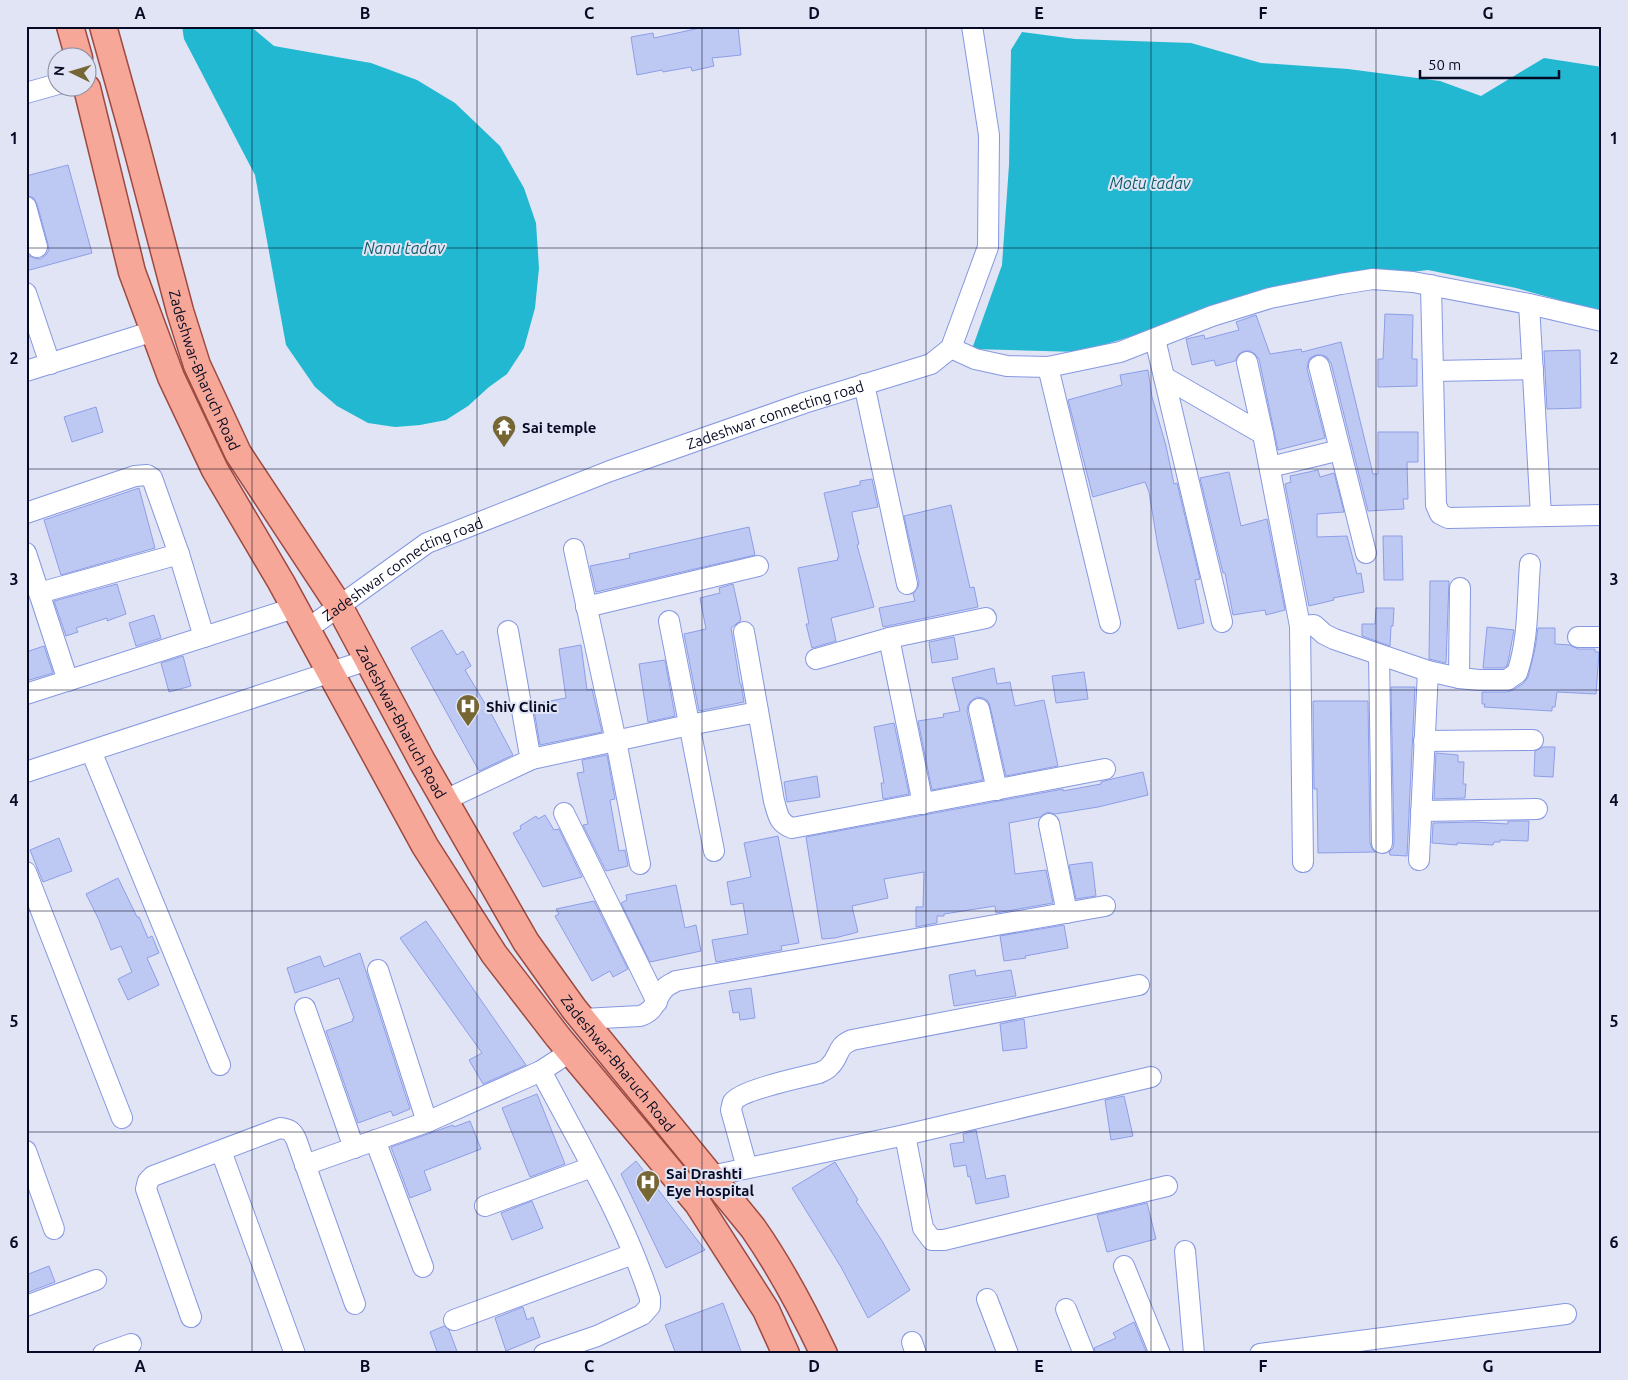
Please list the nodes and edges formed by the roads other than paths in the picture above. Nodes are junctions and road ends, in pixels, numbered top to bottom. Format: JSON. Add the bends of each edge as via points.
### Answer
{"nodes":[{"id":1,"x":70,"y":26,"type":"edge"},
{"id":2,"x":103,"y":26,"type":"edge"},
{"id":3,"x":972,"y":26,"type":"edge"},
{"id":4,"x":76,"y":48,"type":"edge"},
{"id":5,"x":48,"y":87,"type":"edge"},
{"id":6,"x":26,"y":93,"type":"edge"},
{"id":7,"x":89,"y":98,"type":"edge"},
{"id":8,"x":26,"y":207,"type":"edge"},
{"id":9,"x":37,"y":248,"type":"dead end"},
{"id":10,"x":1432,"y":285,"type":"junction"},
{"id":11,"x":26,"y":293,"type":"edge"},
{"id":12,"x":1529,"y":304,"type":"junction"},
{"id":13,"x":1602,"y":321,"type":"edge"},
{"id":14,"x":154,"y":331,"type":"junction"},
{"id":15,"x":1155,"y":339,"type":"junction"},
{"id":16,"x":951,"y":348,"type":"junction"},
{"id":17,"x":1247,"y":362,"type":"dead end"},
{"id":18,"x":50,"y":364,"type":"junction"},
{"id":19,"x":1319,"y":366,"type":"dead end"},
{"id":20,"x":1048,"y":368,"type":"junction"},
{"id":21,"x":1533,"y":369,"type":"junction"},
{"id":22,"x":26,"y":371,"type":"edge"},
{"id":23,"x":1434,"y":371,"type":"junction"},
{"id":24,"x":1164,"y":377,"type":"junction"},
{"id":25,"x":864,"y":384,"type":"junction"},
{"id":26,"x":1263,"y":434,"type":"junction"},
{"id":27,"x":1340,"y":450,"type":"junction"},
{"id":28,"x":1270,"y":467,"type":"junction"},
{"id":29,"x":26,"y":513,"type":"edge"},
{"id":30,"x":1602,"y":515,"type":"edge"},
{"id":31,"x":1541,"y":516,"type":"junction"},
{"id":32,"x":574,"y":548,"type":"dead end"},
{"id":33,"x":26,"y":552,"type":"edge"},
{"id":34,"x":1366,"y":553,"type":"dead end"},
{"id":35,"x":179,"y":554,"type":"junction"},
{"id":36,"x":1530,"y":564,"type":"dead end"},
{"id":37,"x":758,"y":566,"type":"dead end"},
{"id":38,"x":907,"y":584,"type":"dead end"},
{"id":39,"x":1460,"y":588,"type":"dead end"},
{"id":40,"x":40,"y":593,"type":"junction"},
{"id":41,"x":339,"y":606,"type":"junction"},
{"id":42,"x":586,"y":607,"type":"junction"},
{"id":43,"x":986,"y":618,"type":"dead end"},
{"id":44,"x":300,"y":619,"type":"junction"},
{"id":45,"x":668,"y":621,"type":"dead end"},
{"id":46,"x":1222,"y":622,"type":"dead end"},
{"id":47,"x":1110,"y":623,"type":"dead end"},
{"id":48,"x":1300,"y":626,"type":"junction"},
{"id":49,"x":508,"y":631,"type":"dead end"},
{"id":50,"x":744,"y":632,"type":"dead end"},
{"id":51,"x":1602,"y":636,"type":"edge"},
{"id":52,"x":204,"y":637,"type":"junction"},
{"id":53,"x":1578,"y":637,"type":"dead end"},
{"id":54,"x":889,"y":638,"type":"junction"},
{"id":55,"x":1379,"y":655,"type":"junction"},
{"id":56,"x":816,"y":659,"type":"dead end"},
{"id":57,"x":368,"y":660,"type":"junction"},
{"id":58,"x":1428,"y":672,"type":"junction"},
{"id":59,"x":330,"y":673,"type":"junction"},
{"id":60,"x":1459,"y":678,"type":"junction"},
{"id":61,"x":68,"y":681,"type":"junction"},
{"id":62,"x":26,"y":694,"type":"edge"},
{"id":63,"x":979,"y":710,"type":"dead end"},
{"id":64,"x":758,"y":712,"type":"junction"},
{"id":65,"x":689,"y":725,"type":"junction"},
{"id":66,"x":1533,"y":740,"type":"dead end"},
{"id":67,"x":616,"y":741,"type":"junction"},
{"id":68,"x":1424,"y":741,"type":"junction"},
{"id":69,"x":91,"y":751,"type":"junction"},
{"id":70,"x":532,"y":759,"type":"junction"},
{"id":71,"x":1106,"y":769,"type":"dead end"},
{"id":72,"x":26,"y":772,"type":"edge"},
{"id":73,"x":997,"y":790,"type":"junction"},
{"id":74,"x":444,"y":800,"type":"junction"},
{"id":75,"x":923,"y":804,"type":"junction"},
{"id":76,"x":1536,"y":808,"type":"dead end"},
{"id":77,"x":1421,"y":811,"type":"junction"},
{"id":78,"x":564,"y":813,"type":"dead end"},
{"id":79,"x":1049,"y":824,"type":"dead end"},
{"id":80,"x":1382,"y":843,"type":"dead end"},
{"id":81,"x":714,"y":851,"type":"dead end"},
{"id":82,"x":1419,"y":860,"type":"dead end"},
{"id":83,"x":1303,"y":862,"type":"dead end"},
{"id":84,"x":640,"y":864,"type":"dead end"},
{"id":85,"x":26,"y":872,"type":"edge"},
{"id":86,"x":1104,"y":906,"type":"dead end"},
{"id":87,"x":1067,"y":913,"type":"junction"},
{"id":88,"x":378,"y":970,"type":"dead end"},
{"id":89,"x":1139,"y":985,"type":"dead end"},
{"id":90,"x":657,"y":1002,"type":"junction"},
{"id":91,"x":305,"y":1008,"type":"dead end"},
{"id":92,"x":583,"y":1019,"type":"junction"},
{"id":93,"x":570,"y":1052,"type":"junction"},
{"id":94,"x":220,"y":1065,"type":"dead end"},
{"id":95,"x":541,"y":1071,"type":"junction"},
{"id":96,"x":1151,"y":1077,"type":"dead end"},
{"id":97,"x":122,"y":1118,"type":"dead end"},
{"id":98,"x":427,"y":1122,"type":"junction"},
{"id":99,"x":905,"y":1135,"type":"junction"},
{"id":100,"x":375,"y":1140,"type":"junction"},
{"id":101,"x":354,"y":1148,"type":"junction"},
{"id":102,"x":26,"y":1151,"type":"edge"},
{"id":103,"x":222,"y":1151,"type":"junction"},
{"id":104,"x":305,"y":1165,"type":"junction"},
{"id":105,"x":592,"y":1167,"type":"junction"},
{"id":106,"x":747,"y":1168,"type":"junction"},
{"id":107,"x":711,"y":1176,"type":"junction"},
{"id":108,"x":1167,"y":1186,"type":"dead end"},
{"id":109,"x":486,"y":1206,"type":"dead end"},
{"id":110,"x":54,"y":1229,"type":"dead end"},
{"id":111,"x":1185,"y":1251,"type":"dead end"},
{"id":112,"x":634,"y":1254,"type":"junction"},
{"id":113,"x":1124,"y":1266,"type":"dead end"},
{"id":114,"x":423,"y":1267,"type":"dead end"},
{"id":115,"x":96,"y":1280,"type":"dead end"},
{"id":116,"x":987,"y":1299,"type":"dead end"},
{"id":117,"x":355,"y":1304,"type":"dead end"},
{"id":118,"x":26,"y":1306,"type":"edge"},
{"id":119,"x":1066,"y":1310,"type":"dead end"},
{"id":120,"x":1566,"y":1314,"type":"dead end"},
{"id":121,"x":191,"y":1316,"type":"dead end"},
{"id":122,"x":454,"y":1320,"type":"dead end"},
{"id":123,"x":130,"y":1344,"type":"dead end"},
{"id":124,"x":103,"y":1354,"type":"edge"},
{"id":125,"x":295,"y":1354,"type":"edge"},
{"id":126,"x":544,"y":1354,"type":"edge"},
{"id":127,"x":786,"y":1354,"type":"edge"},
{"id":128,"x":824,"y":1354,"type":"edge"},
{"id":129,"x":1008,"y":1354,"type":"edge"},
{"id":130,"x":1084,"y":1354,"type":"edge"},
{"id":131,"x":1160,"y":1354,"type":"edge"},
{"id":132,"x":1194,"y":1354,"type":"edge"},
{"id":133,"x":1260,"y":1354,"type":"edge"}],
"edges":[{"from":1,"to":4,"type":"main road"},
{"from":2,"to":41,"type":"main road","name":"Zadeshwar-Bharuch Road","via":[[196,365],[238,453]]},
{"from":3,"to":16,"type":"street","via":[[990,135],[988,247]]},
{"from":5,"to":6,"type":"street"},
{"from":7,"to":14,"type":"main road","name":"Zadeshwar-Bharuch Road","via":[[132,272]]},
{"from":8,"to":9,"type":"street"},
{"from":10,"to":12,"type":"street"},
{"from":10,"to":15,"type":"street","via":[[1373,279],[1341,284],[1270,298],[1212,316]]},
{"from":10,"to":23,"type":"street"},
{"from":11,"to":18,"type":"street"},
{"from":12,"to":13,"type":"street"},
{"from":12,"to":21,"type":"street"},
{"from":14,"to":18,"type":"street"},
{"from":14,"to":44,"type":"main road","name":"Zadeshwar-Bharuch Road","via":[[171,377],[215,470]]},
{"from":15,"to":20,"type":"street","via":[[1120,352]]},
{"from":15,"to":24,"type":"street"},
{"from":16,"to":20,"type":"street","via":[[975,359],[1007,366]]},
{"from":16,"to":25,"type":"street","name":"Zadeshwar connecting road","via":[[931,364]]},
{"from":17,"to":26,"type":"street"},
{"from":18,"to":22,"type":"street"},
{"from":19,"to":27,"type":"street"},
{"from":20,"to":47,"type":"street"},
{"from":21,"to":23,"type":"street"},
{"from":21,"to":31,"type":"street"},
{"from":23,"to":31,"type":"street","via":[[1436,505],[1440,514],[1448,518]]},
{"from":24,"to":26,"type":"street"},
{"from":24,"to":46,"type":"street"},
{"from":25,"to":38,"type":"street"},
{"from":25,"to":41,"type":"street","name":"Zadeshwar connecting road","via":[[610,471],[427,543]]},
{"from":26,"to":28,"type":"street"},
{"from":27,"to":28,"type":"street"},
{"from":27,"to":34,"type":"street"},
{"from":28,"to":48,"type":"street"},
{"from":29,"to":35,"type":"street","via":[[135,476],[148,475],[154,483]]},
{"from":30,"to":31,"type":"street"},
{"from":32,"to":42,"type":"street"},
{"from":33,"to":40,"type":"street"},
{"from":35,"to":40,"type":"street"},
{"from":35,"to":52,"type":"street"},
{"from":36,"to":60,"type":"street","via":[[1524,642],[1517,673],[1507,680]]},
{"from":37,"to":42,"type":"street"},
{"from":39,"to":60,"type":"street"},
{"from":40,"to":61,"type":"street"},
{"from":41,"to":44,"type":"street","name":"Zadeshwar connecting road"},
{"from":41,"to":57,"type":"main road","name":"Zadeshwar-Bharuch Road"},
{"from":42,"to":67,"type":"street"},
{"from":43,"to":54,"type":"street"},
{"from":44,"to":52,"type":"street","name":"Zadeshwar connecting road"},
{"from":44,"to":59,"type":"main road","name":"Zadeshwar-Bharuch Road"},
{"from":45,"to":65,"type":"street"},
{"from":48,"to":55,"type":"street","via":[[1314,625],[1334,640]]},
{"from":48,"to":83,"type":"street"},
{"from":49,"to":70,"type":"street"},
{"from":50,"to":64,"type":"street"},
{"from":51,"to":53,"type":"street"},
{"from":52,"to":61,"type":"street","name":"Zadeshwar connecting road"},
{"from":54,"to":56,"type":"street"},
{"from":54,"to":75,"type":"street"},
{"from":55,"to":58,"type":"street"},
{"from":55,"to":80,"type":"street"},
{"from":57,"to":59,"type":"street"},
{"from":57,"to":74,"type":"main road","name":"Zadeshwar-Bharuch Road"},
{"from":58,"to":60,"type":"street"},
{"from":58,"to":68,"type":"street"},
{"from":59,"to":69,"type":"street"},
{"from":59,"to":93,"type":"main road","name":"Zadeshwar-Bharuch Road","via":[[426,846],[494,954]]},
{"from":61,"to":62,"type":"street","name":"Zadeshwar connecting road"},
{"from":63,"to":73,"type":"street"},
{"from":64,"to":65,"type":"street"},
{"from":64,"to":75,"type":"street","via":[[774,801],[784,825],[792,828]]},
{"from":65,"to":67,"type":"street"},
{"from":65,"to":81,"type":"street"},
{"from":66,"to":68,"type":"street"},
{"from":67,"to":70,"type":"street"},
{"from":67,"to":84,"type":"street"},
{"from":68,"to":77,"type":"street"},
{"from":69,"to":72,"type":"street"},
{"from":69,"to":94,"type":"street"},
{"from":70,"to":74,"type":"street"},
{"from":71,"to":73,"type":"street"},
{"from":73,"to":75,"type":"street"},
{"from":74,"to":92,"type":"main road","name":"Zadeshwar-Bharuch Road","via":[[526,942]]},
{"from":76,"to":77,"type":"street"},
{"from":77,"to":82,"type":"street"},
{"from":78,"to":90,"type":"street"},
{"from":79,"to":87,"type":"street"},
{"from":85,"to":97,"type":"street"},
{"from":86,"to":87,"type":"street"},
{"from":87,"to":90,"type":"street","via":[[676,981],[666,986]]},
{"from":88,"to":98,"type":"street"},
{"from":89,"to":106,"type":"street","via":[[844,1043],[835,1060],[819,1073],[753,1091],[733,1102],[732,1110]]},
{"from":90,"to":92,"type":"street","via":[[648,1013],[640,1016]]},
{"from":91,"to":101,"type":"street"},
{"from":92,"to":107,"type":"main road","name":"Zadeshwar-Bharuch Road"},
{"from":93,"to":95,"type":"street"},
{"from":93,"to":127,"type":"main road","name":"Zadeshwar-Bharuch Road","via":[[698,1204],[766,1310]]},
{"from":95,"to":98,"type":"street"},
{"from":95,"to":105,"type":"street"},
{"from":96,"to":99,"type":"street"},
{"from":98,"to":100,"type":"street"},
{"from":99,"to":106,"type":"street"},
{"from":99,"to":108,"type":"street","via":[[923,1228],[932,1240],[944,1240]]},
{"from":100,"to":101,"type":"street"},
{"from":100,"to":114,"type":"street"},
{"from":101,"to":104,"type":"street"},
{"from":102,"to":110,"type":"street"},
{"from":103,"to":104,"type":"street","via":[[280,1128],[286,1129],[296,1139]]},
{"from":103,"to":121,"type":"street","via":[[153,1176],[146,1188]]},
{"from":103,"to":125,"type":"street"},
{"from":104,"to":117,"type":"street"},
{"from":105,"to":109,"type":"street"},
{"from":105,"to":112,"type":"street"},
{"from":106,"to":107,"type":"street"},
{"from":107,"to":128,"type":"main road","name":"Zadeshwar-Bharuch Road","via":[[776,1261]]},
{"from":111,"to":132,"type":"street"},
{"from":112,"to":122,"type":"street"},
{"from":112,"to":126,"type":"street","via":[[650,1298],[650,1306],[642,1315],[597,1336]]},
{"from":113,"to":131,"type":"street"},
{"from":115,"to":118,"type":"street"},
{"from":116,"to":129,"type":"street"},
{"from":119,"to":130,"type":"street"},
{"from":120,"to":133,"type":"street"},
{"from":123,"to":124,"type":"street"}]}
